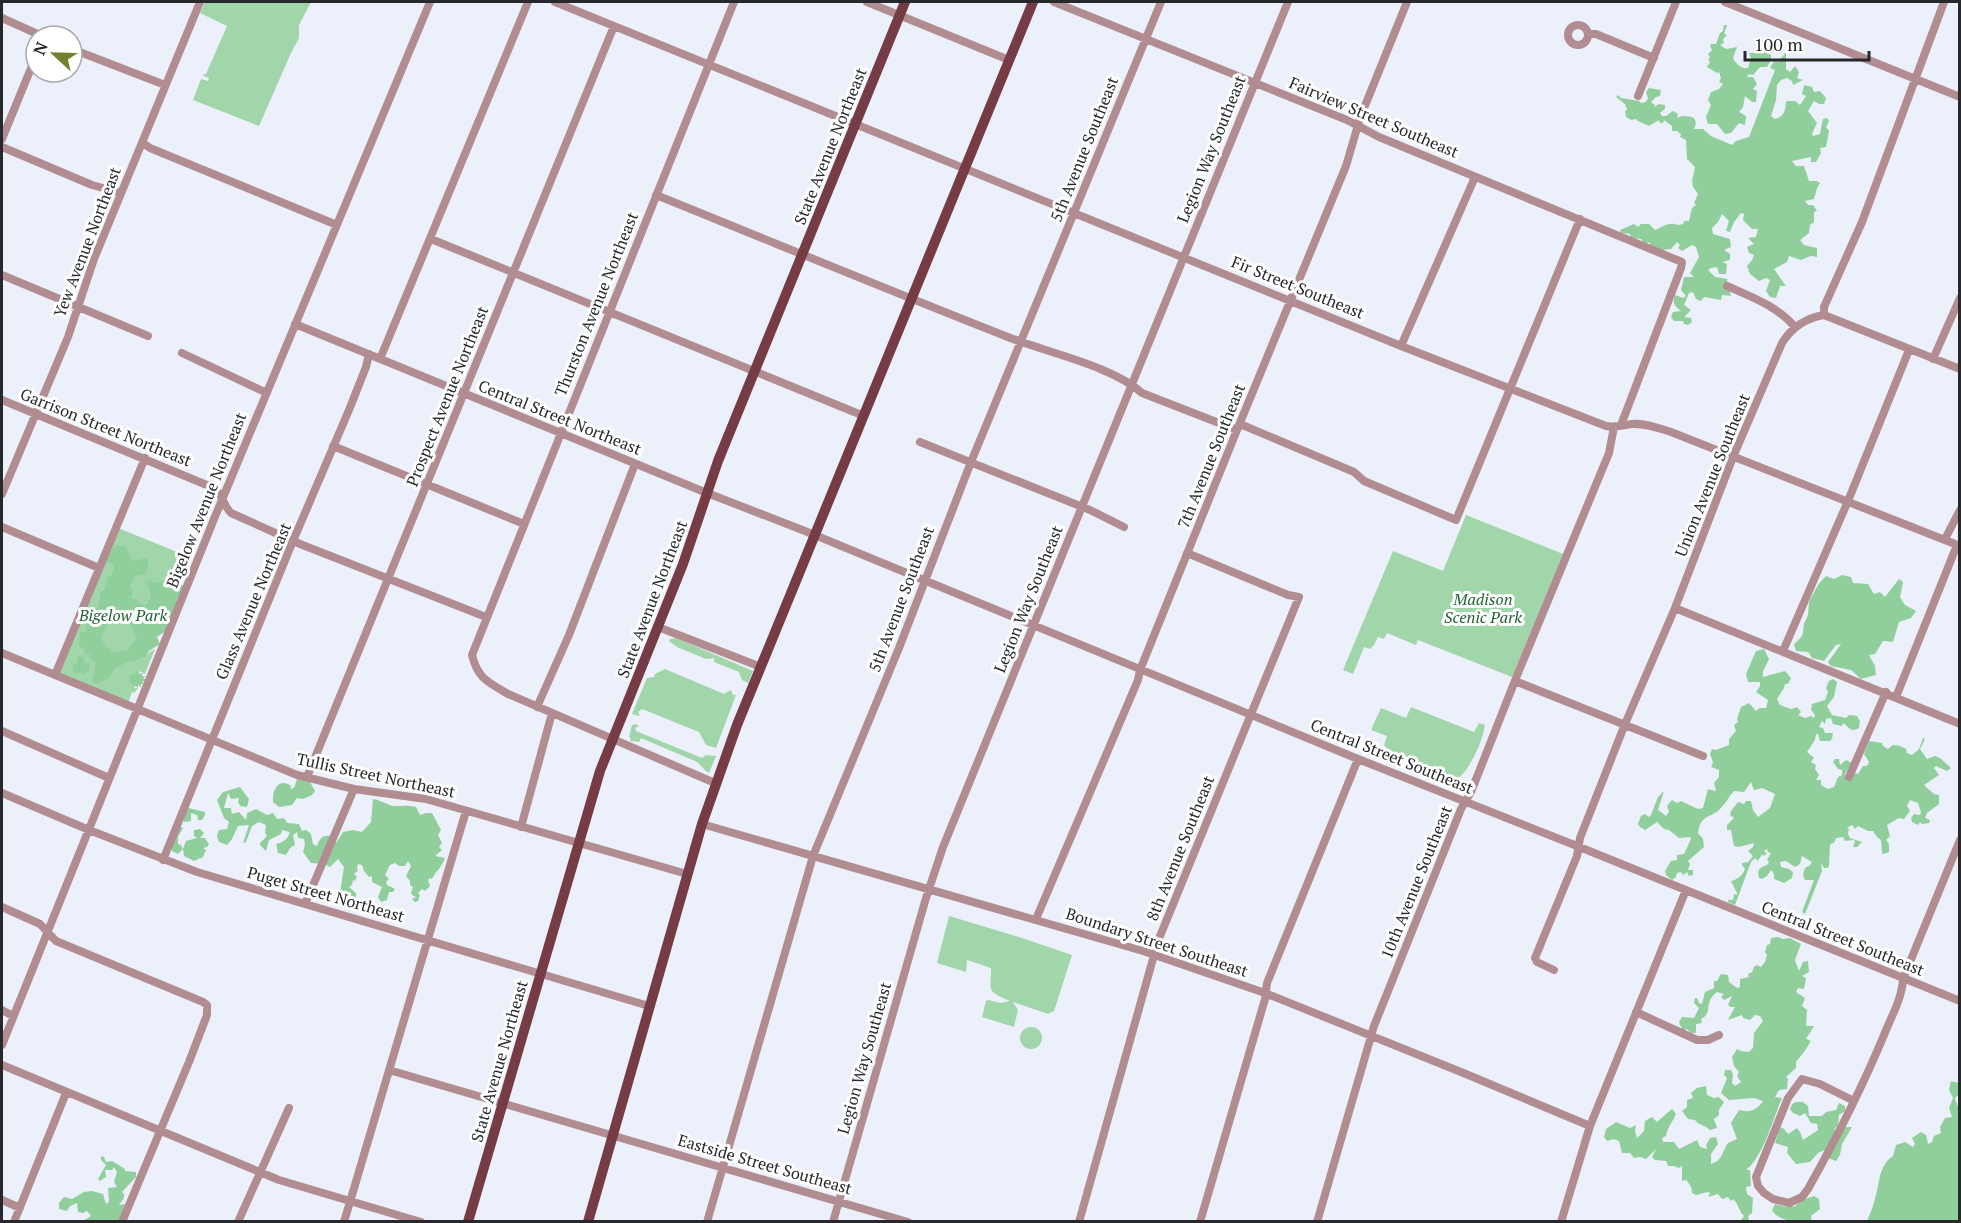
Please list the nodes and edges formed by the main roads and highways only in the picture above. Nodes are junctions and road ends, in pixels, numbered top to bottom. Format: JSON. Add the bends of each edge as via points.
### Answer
{"nodes":[{"id":1,"x":905,"y":2,"type":"edge"},
{"id":2,"x":1033,"y":2,"type":"edge"},
{"id":3,"x":468,"y":1221,"type":"edge"},
{"id":4,"x":588,"y":1221,"type":"edge"}],
"edges":[{"from":1,"to":3,"type":"main road","name":"State Avenue Northeast","via":[[754,371],[691,545],[600,771]]},
{"from":2,"to":4,"type":"main road","via":[[715,783]]}]}
